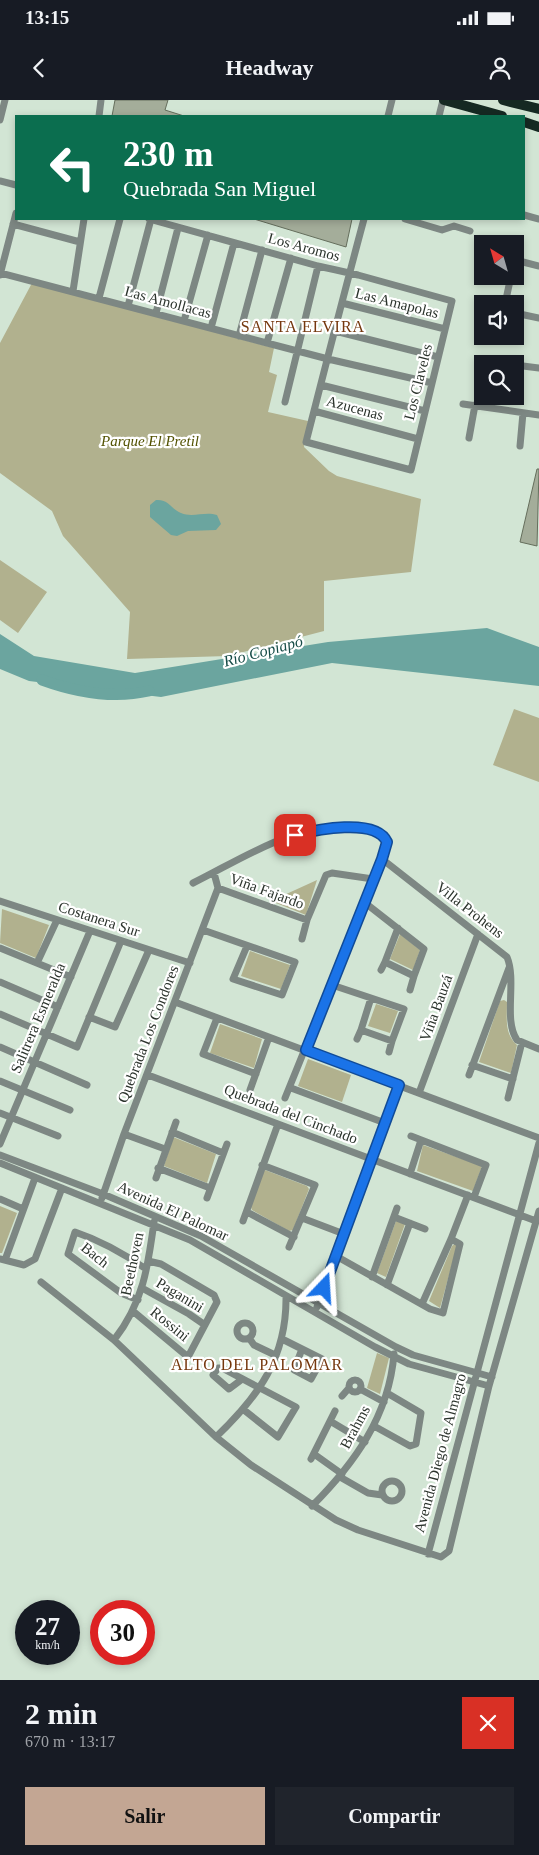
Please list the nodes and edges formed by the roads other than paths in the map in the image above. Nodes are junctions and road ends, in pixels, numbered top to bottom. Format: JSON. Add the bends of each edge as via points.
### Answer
{"nodes":[{"id":1,"x":5,"y":100,"type":"edge"},
{"id":2,"x":101,"y":100,"type":"edge"},
{"id":3,"x":392,"y":100,"type":"edge"},
{"id":4,"x":444,"y":100,"type":"edge"},
{"id":5,"x":503,"y":100,"type":"edge"},
{"id":6,"x":539,"y":109,"type":"edge"},
{"id":7,"x":99,"y":115,"type":"edge"},
{"id":8,"x":388,"y":115,"type":"edge"},
{"id":9,"x":439,"y":115,"type":"edge"},
{"id":10,"x":498,"y":115,"type":"edge"},
{"id":11,"x":0,"y":120,"type":"edge"},
{"id":12,"x":525,"y":122,"type":"edge"},
{"id":13,"x":539,"y":127,"type":"edge"},
{"id":14,"x":0,"y":181,"type":"edge"},
{"id":15,"x":15,"y":185,"type":"edge"},
{"id":16,"x":525,"y":215,"type":"edge"},
{"id":17,"x":15,"y":217,"type":"edge"},
{"id":18,"x":539,"y":218,"type":"edge"},
{"id":19,"x":84,"y":220,"type":"edge"},
{"id":20,"x":120,"y":220,"type":"edge"},
{"id":21,"x":150,"y":220,"type":"edge"},
{"id":22,"x":153,"y":220,"type":"edge"},
{"id":23,"x":364,"y":220,"type":"edge"},
{"id":24,"x":408,"y":220,"type":"edge"},
{"id":25,"x":13,"y":224,"type":"junction"},
{"id":26,"x":178,"y":228,"type":"junction"},
{"id":27,"x":470,"y":231,"type":"dead end"},
{"id":28,"x":208,"y":235,"type":"junction"},
{"id":29,"x":80,"y":242,"type":"junction"},
{"id":30,"x":234,"y":243,"type":"junction"},
{"id":31,"x":262,"y":250,"type":"junction"},
{"id":32,"x":291,"y":258,"type":"junction"},
{"id":33,"x":524,"y":262,"type":"edge"},
{"id":34,"x":318,"y":266,"type":"junction"},
{"id":35,"x":539,"y":266,"type":"edge"},
{"id":36,"x":0,"y":273,"type":"edge"},
{"id":37,"x":350,"y":273,"type":"junction"},
{"id":38,"x":73,"y":292,"type":"junction"},
{"id":39,"x":99,"y":298,"type":"junction"},
{"id":40,"x":452,"y":301,"type":"joint"},
{"id":41,"x":342,"y":303,"type":"junction"},
{"id":42,"x":128,"y":306,"type":"junction"},
{"id":43,"x":156,"y":314,"type":"junction"},
{"id":44,"x":524,"y":315,"type":"edge"},
{"id":45,"x":539,"y":318,"type":"edge"},
{"id":46,"x":184,"y":321,"type":"junction"},
{"id":47,"x":211,"y":328,"type":"junction"},
{"id":48,"x":445,"y":329,"type":"junction"},
{"id":49,"x":335,"y":331,"type":"junction"},
{"id":50,"x":239,"y":336,"type":"junction"},
{"id":51,"x":267,"y":343,"type":"junction"},
{"id":52,"x":296,"y":351,"type":"junction"},
{"id":53,"x":438,"y":357,"type":"junction"},
{"id":54,"x":328,"y":359,"type":"junction"},
{"id":55,"x":524,"y":366,"type":"edge"},
{"id":56,"x":539,"y":368,"type":"edge"},
{"id":57,"x":432,"y":383,"type":"junction"},
{"id":58,"x":321,"y":385,"type":"junction"},
{"id":59,"x":285,"y":402,"type":"dead end"},
{"id":60,"x":463,"y":404,"type":"dead end"},
{"id":61,"x":474,"y":405,"type":"edge"},
{"id":62,"x":475,"y":405,"type":"joint"},
{"id":63,"x":314,"y":411,"type":"junction"},
{"id":64,"x":425,"y":412,"type":"junction"},
{"id":65,"x":523,"y":412,"type":"junction"},
{"id":66,"x":539,"y":415,"type":"edge"},
{"id":67,"x":469,"y":438,"type":"dead end"},
{"id":68,"x":418,"y":439,"type":"junction"},
{"id":69,"x":520,"y":446,"type":"dead end"},
{"id":70,"x":382,"y":859,"type":"junction"},
{"id":71,"x":214,"y":873,"type":"junction"},
{"id":72,"x":373,"y":879,"type":"junction"},
{"id":73,"x":193,"y":883,"type":"dead end"},
{"id":74,"x":218,"y":888,"type":"junction"},
{"id":75,"x":0,"y":901,"type":"edge"},
{"id":76,"x":364,"y":902,"type":"junction"},
{"id":77,"x":57,"y":920,"type":"junction"},
{"id":78,"x":307,"y":920,"type":"junction"},
{"id":79,"x":398,"y":928,"type":"junction"},
{"id":80,"x":90,"y":930,"type":"junction"},
{"id":81,"x":202,"y":930,"type":"junction"},
{"id":82,"x":478,"y":934,"type":"junction"},
{"id":83,"x":302,"y":940,"type":"dead end"},
{"id":84,"x":121,"y":941,"type":"junction"},
{"id":85,"x":248,"y":946,"type":"junction"},
{"id":86,"x":0,"y":948,"type":"edge"},
{"id":87,"x":148,"y":950,"type":"junction"},
{"id":88,"x":385,"y":962,"type":"junction"},
{"id":89,"x":38,"y":963,"type":"junction"},
{"id":90,"x":190,"y":963,"type":"junction"},
{"id":91,"x":510,"y":965,"type":"junction"},
{"id":92,"x":381,"y":970,"type":"dead end"},
{"id":93,"x":414,"y":976,"type":"junction"},
{"id":94,"x":71,"y":977,"type":"junction"},
{"id":95,"x":0,"y":982,"type":"edge"},
{"id":96,"x":332,"y":985,"type":"junction"},
{"id":97,"x":410,"y":990,"type":"dead end"},
{"id":98,"x":498,"y":997,"type":"junction"},
{"id":99,"x":371,"y":998,"type":"junction"},
{"id":100,"x":512,"y":998,"type":"junction"},
{"id":101,"x":175,"y":1002,"type":"junction"},
{"id":102,"x":58,"y":1007,"type":"junction"},
{"id":103,"x":0,"y":1014,"type":"edge"},
{"id":104,"x":89,"y":1017,"type":"junction"},
{"id":105,"x":217,"y":1018,"type":"junction"},
{"id":106,"x":361,"y":1030,"type":"junction"},
{"id":107,"x":47,"y":1034,"type":"junction"},
{"id":108,"x":268,"y":1037,"type":"junction"},
{"id":109,"x":357,"y":1039,"type":"dead end"},
{"id":110,"x":392,"y":1041,"type":"junction"},
{"id":111,"x":522,"y":1042,"type":"junction"},
{"id":112,"x":0,"y":1047,"type":"edge"},
{"id":113,"x":539,"y":1049,"type":"edge"},
{"id":114,"x":306,"y":1050,"type":"junction"},
{"id":115,"x":388,"y":1052,"type":"dead end"},
{"id":116,"x":34,"y":1062,"type":"junction"},
{"id":117,"x":472,"y":1065,"type":"junction"},
{"id":118,"x":256,"y":1074,"type":"junction"},
{"id":119,"x":469,"y":1074,"type":"dead end"},
{"id":120,"x":148,"y":1076,"type":"junction"},
{"id":121,"x":513,"y":1079,"type":"junction"},
{"id":122,"x":0,"y":1081,"type":"edge"},
{"id":123,"x":87,"y":1085,"type":"dead end"},
{"id":124,"x":399,"y":1085,"type":"junction"},
{"id":125,"x":291,"y":1088,"type":"junction"},
{"id":126,"x":23,"y":1090,"type":"junction"},
{"id":127,"x":250,"y":1090,"type":"dead end"},
{"id":128,"x":419,"y":1093,"type":"junction"},
{"id":129,"x":285,"y":1098,"type":"dead end"},
{"id":130,"x":508,"y":1098,"type":"dead end"},
{"id":131,"x":70,"y":1110,"type":"dead end"},
{"id":132,"x":0,"y":1113,"type":"edge"},
{"id":133,"x":12,"y":1117,"type":"junction"},
{"id":134,"x":176,"y":1122,"type":"dead end"},
{"id":135,"x":385,"y":1122,"type":"junction"},
{"id":136,"x":278,"y":1124,"type":"junction"},
{"id":137,"x":172,"y":1132,"type":"junction"},
{"id":138,"x":124,"y":1134,"type":"junction"},
{"id":139,"x":58,"y":1136,"type":"dead end"},
{"id":140,"x":411,"y":1136,"type":"dead end"},
{"id":141,"x":539,"y":1138,"type":"edge"},
{"id":142,"x":421,"y":1140,"type":"junction"},
{"id":143,"x":539,"y":1143,"type":"edge"},
{"id":144,"x":0,"y":1144,"type":"edge"},
{"id":145,"x":227,"y":1144,"type":"dead end"},
{"id":146,"x":165,"y":1149,"type":"junction"},
{"id":147,"x":223,"y":1152,"type":"junction"},
{"id":148,"x":0,"y":1155,"type":"edge"},
{"id":149,"x":372,"y":1159,"type":"junction"},
{"id":150,"x":0,"y":1163,"type":"edge"},
{"id":151,"x":262,"y":1165,"type":"junction"},
{"id":152,"x":158,"y":1168,"type":"junction"},
{"id":153,"x":410,"y":1174,"type":"junction"},
{"id":154,"x":35,"y":1178,"type":"junction"},
{"id":155,"x":156,"y":1178,"type":"dead end"},
{"id":156,"x":62,"y":1188,"type":"junction"},
{"id":157,"x":210,"y":1188,"type":"junction"},
{"id":158,"x":103,"y":1194,"type":"junction"},
{"id":159,"x":471,"y":1196,"type":"junction"},
{"id":160,"x":207,"y":1198,"type":"dead end"},
{"id":161,"x":0,"y":1199,"type":"edge"},
{"id":162,"x":100,"y":1204,"type":"junction"},
{"id":163,"x":397,"y":1208,"type":"dead end"},
{"id":164,"x":23,"y":1209,"type":"junction"},
{"id":165,"x":539,"y":1211,"type":"edge"},
{"id":166,"x":247,"y":1212,"type":"junction"},
{"id":167,"x":519,"y":1214,"type":"junction"},
{"id":168,"x":155,"y":1216,"type":"junction"},
{"id":169,"x":394,"y":1217,"type":"junction"},
{"id":170,"x":302,"y":1218,"type":"junction"},
{"id":171,"x":536,"y":1221,"type":"junction"},
{"id":172,"x":243,"y":1222,"type":"dead end"},
{"id":173,"x":410,"y":1224,"type":"junction"},
{"id":174,"x":154,"y":1226,"type":"junction"},
{"id":175,"x":425,"y":1229,"type":"dead end"},
{"id":176,"x":344,"y":1234,"type":"junction"},
{"id":177,"x":294,"y":1236,"type":"junction"},
{"id":178,"x":452,"y":1239,"type":"junction"},
{"id":179,"x":289,"y":1247,"type":"dead end"},
{"id":180,"x":336,"y":1256,"type":"junction"},
{"id":181,"x":3,"y":1260,"type":"edge"},
{"id":182,"x":148,"y":1261,"type":"junction"},
{"id":183,"x":146,"y":1269,"type":"junction"},
{"id":184,"x":372,"y":1277,"type":"junction"},
{"id":185,"x":41,"y":1282,"type":"dead end"},
{"id":186,"x":387,"y":1285,"type":"junction"},
{"id":187,"x":142,"y":1288,"type":"junction"},
{"id":188,"x":286,"y":1296,"type":"junction"},
{"id":189,"x":138,"y":1300,"type":"junction"},
{"id":190,"x":318,"y":1304,"type":"junction"},
{"id":191,"x":422,"y":1304,"type":"junction"},
{"id":192,"x":134,"y":1312,"type":"junction"},
{"id":193,"x":314,"y":1312,"type":"junction"},
{"id":194,"x":205,"y":1325,"type":"junction"},
{"id":195,"x":249,"y":1338,"type":"dead end"},
{"id":196,"x":282,"y":1338,"type":"junction"},
{"id":197,"x":114,"y":1340,"type":"junction"},
{"id":198,"x":394,"y":1346,"type":"junction"},
{"id":199,"x":302,"y":1349,"type":"junction"},
{"id":200,"x":275,"y":1355,"type":"junction"},
{"id":201,"x":394,"y":1356,"type":"junction"},
{"id":202,"x":476,"y":1371,"type":"junction"},
{"id":203,"x":492,"y":1377,"type":"junction"},
{"id":204,"x":240,"y":1380,"type":"dead end"},
{"id":205,"x":474,"y":1381,"type":"junction"},
{"id":206,"x":489,"y":1386,"type":"junction"},
{"id":207,"x":260,"y":1388,"type":"junction"},
{"id":208,"x":387,"y":1393,"type":"junction"},
{"id":209,"x":342,"y":1396,"type":"dead end"},
{"id":210,"x":384,"y":1402,"type":"junction"},
{"id":211,"x":244,"y":1410,"type":"junction"},
{"id":212,"x":335,"y":1411,"type":"dead end"},
{"id":213,"x":330,"y":1421,"type":"junction"},
{"id":214,"x":374,"y":1426,"type":"junction"},
{"id":215,"x":216,"y":1437,"type":"junction"},
{"id":216,"x":365,"y":1442,"type":"junction"},
{"id":217,"x":341,"y":1475,"type":"junction"},
{"id":218,"x":382,"y":1495,"type":"dead end"},
{"id":219,"x":312,"y":1506,"type":"junction"},
{"id":220,"x":428,"y":1554,"type":"junction"}],
"edges":[{"from":1,"to":11,"type":"street"},
{"from":2,"to":7,"type":"street"},
{"from":3,"to":8,"type":"street"},
{"from":4,"to":9,"type":"street"},
{"from":4,"to":10,"type":"highway"},
{"from":5,"to":6,"type":"highway"},
{"from":12,"to":13,"type":"highway"},
{"from":14,"to":15,"type":"street"},
{"from":16,"to":18,"type":"street"},
{"from":17,"to":25,"type":"street"},
{"from":19,"to":29,"type":"street"},
{"from":20,"to":39,"type":"street"},
{"from":21,"to":42,"type":"street"},
{"from":22,"to":26,"type":"street","name":"Los Aromos"},
{"from":23,"to":37,"type":"street"},
{"from":24,"to":27,"type":"street","via":[[442,230],[454,226]]},
{"from":25,"to":29,"type":"street"},
{"from":25,"to":36,"type":"street"},
{"from":26,"to":28,"type":"street","name":"Los Aromos"},
{"from":26,"to":43,"type":"street"},
{"from":28,"to":30,"type":"street","name":"Los Aromos"},
{"from":28,"to":46,"type":"street"},
{"from":29,"to":38,"type":"street"},
{"from":30,"to":31,"type":"street","name":"Los Aromos"},
{"from":30,"to":47,"type":"street"},
{"from":31,"to":32,"type":"street","name":"Los Aromos"},
{"from":31,"to":50,"type":"street"},
{"from":32,"to":34,"type":"street","name":"Los Aromos"},
{"from":32,"to":51,"type":"street"},
{"from":33,"to":35,"type":"street"},
{"from":34,"to":37,"type":"street","name":"Los Aromos"},
{"from":34,"to":52,"type":"street"},
{"from":36,"to":38,"type":"street","name":"Las Amollacas"},
{"from":37,"to":40,"type":"street","name":"Los Aromos"},
{"from":37,"to":41,"type":"street"},
{"from":38,"to":39,"type":"street","name":"Las Amollacas"},
{"from":39,"to":42,"type":"street","name":"Las Amollacas"},
{"from":40,"to":48,"type":"street","name":"Los Claveles"},
{"from":41,"to":48,"type":"street","name":"Las Amapolas"},
{"from":41,"to":49,"type":"street"},
{"from":42,"to":43,"type":"street","name":"Las Amollacas"},
{"from":43,"to":46,"type":"street","name":"Las Amollacas"},
{"from":44,"to":45,"type":"street"},
{"from":46,"to":47,"type":"street","name":"Las Amollacas"},
{"from":47,"to":50,"type":"street","name":"Las Amollacas"},
{"from":48,"to":53,"type":"street","name":"Los Claveles"},
{"from":49,"to":53,"type":"street"},
{"from":49,"to":54,"type":"street"},
{"from":50,"to":51,"type":"street","name":"Las Amollacas"},
{"from":51,"to":52,"type":"street","name":"Las Amollacas"},
{"from":52,"to":54,"type":"street","name":"Las Amollacas"},
{"from":52,"to":59,"type":"street"},
{"from":53,"to":57,"type":"street","name":"Los Claveles"},
{"from":54,"to":57,"type":"street","name":"Las Amollacas"},
{"from":54,"to":58,"type":"street"},
{"from":55,"to":56,"type":"street"},
{"from":57,"to":64,"type":"street","name":"Los Claveles"},
{"from":58,"to":63,"type":"street"},
{"from":58,"to":64,"type":"street"},
{"from":60,"to":61,"type":"street"},
{"from":62,"to":65,"type":"street"},
{"from":62,"to":67,"type":"street"},
{"from":63,"to":68,"type":"street","name":"Azucenas"},
{"from":63,"to":68,"type":"street","name":"Los Claveles","via":[[306,442],[411,470]]},
{"from":64,"to":68,"type":"street","name":"Los Claveles"},
{"from":65,"to":66,"type":"street"},
{"from":65,"to":69,"type":"street"},
{"from":70,"to":71,"type":"street","via":[[387,842],[382,835],[351,827],[333,827],[266,845]]},
{"from":70,"to":72,"type":"street"},
{"from":70,"to":82,"type":"street","name":"Villa Prohens"},
{"from":71,"to":73,"type":"street"},
{"from":71,"to":74,"type":"street"},
{"from":72,"to":76,"type":"street"},
{"from":72,"to":78,"type":"street","name":"Viña Fajardo","via":[[332,873],[326,875]]},
{"from":74,"to":78,"type":"street","name":"Viña Fajardo"},
{"from":74,"to":81,"type":"street","name":"Quebrada Los Condores"},
{"from":75,"to":77,"type":"street","name":"Costanera Sur"},
{"from":76,"to":79,"type":"street"},
{"from":76,"to":96,"type":"street"},
{"from":77,"to":80,"type":"street","name":"Costanera Sur"},
{"from":77,"to":89,"type":"street"},
{"from":78,"to":83,"type":"street","name":"Viña Fajardo"},
{"from":79,"to":88,"type":"street"},
{"from":79,"to":93,"type":"street","via":[[424,949]]},
{"from":80,"to":84,"type":"street","name":"Costanera Sur"},
{"from":80,"to":94,"type":"street","name":"Salitrera Esmeralda"},
{"from":81,"to":85,"type":"street"},
{"from":81,"to":90,"type":"street","name":"Quebrada Los Condores"},
{"from":82,"to":91,"type":"street","name":"Villa Prohens","via":[[507,957]]},
{"from":82,"to":128,"type":"street","name":"Viña Bauzá"},
{"from":84,"to":87,"type":"street","name":"Costanera Sur"},
{"from":84,"to":104,"type":"street"},
{"from":85,"to":85,"type":"street","via":[[295,962],[282,995],[233,979]]},
{"from":86,"to":89,"type":"street"},
{"from":87,"to":90,"type":"street","name":"Costanera Sur"},
{"from":87,"to":104,"type":"street","via":[[115,1027]]},
{"from":88,"to":92,"type":"street"},
{"from":88,"to":93,"type":"street"},
{"from":89,"to":94,"type":"street"},
{"from":90,"to":101,"type":"street","name":"Quebrada Los Condores"},
{"from":91,"to":98,"type":"street"},
{"from":91,"to":100,"type":"street"},
{"from":93,"to":97,"type":"street"},
{"from":94,"to":102,"type":"street","name":"Salitrera Esmeralda"},
{"from":95,"to":102,"type":"street"},
{"from":96,"to":99,"type":"street"},
{"from":96,"to":114,"type":"street"},
{"from":98,"to":100,"type":"street"},
{"from":98,"to":117,"type":"street"},
{"from":99,"to":106,"type":"street"},
{"from":99,"to":110,"type":"street","via":[[404,1009]]},
{"from":100,"to":111,"type":"street","via":[[512,1030],[517,1040]]},
{"from":101,"to":105,"type":"street"},
{"from":101,"to":120,"type":"street","name":"Quebrada Los Condores"},
{"from":102,"to":107,"type":"street","name":"Salitrera Esmeralda"},
{"from":103,"to":107,"type":"street"},
{"from":104,"to":107,"type":"street","via":[[77,1047]]},
{"from":105,"to":108,"type":"street"},
{"from":105,"to":118,"type":"street","via":[[203,1054]]},
{"from":106,"to":109,"type":"street"},
{"from":106,"to":110,"type":"street"},
{"from":107,"to":116,"type":"street","name":"Salitrera Esmeralda"},
{"from":108,"to":114,"type":"street"},
{"from":108,"to":118,"type":"street"},
{"from":110,"to":115,"type":"street"},
{"from":111,"to":113,"type":"street"},
{"from":111,"to":121,"type":"street"},
{"from":112,"to":116,"type":"street"},
{"from":114,"to":124,"type":"street"},
{"from":114,"to":125,"type":"street"},
{"from":116,"to":123,"type":"street"},
{"from":116,"to":126,"type":"street","name":"Salitrera Esmeralda"},
{"from":117,"to":119,"type":"street"},
{"from":117,"to":121,"type":"street"},
{"from":118,"to":127,"type":"street"},
{"from":120,"to":136,"type":"street","name":"Quebrada del Cinchado"},
{"from":120,"to":138,"type":"street","name":"Quebrada Los Condores"},
{"from":121,"to":130,"type":"street"},
{"from":122,"to":126,"type":"street"},
{"from":124,"to":128,"type":"street"},
{"from":124,"to":135,"type":"street"},
{"from":125,"to":129,"type":"street"},
{"from":125,"to":135,"type":"street"},
{"from":126,"to":131,"type":"street"},
{"from":126,"to":133,"type":"street","name":"Salitrera Esmeralda"},
{"from":128,"to":141,"type":"street"},
{"from":132,"to":133,"type":"street"},
{"from":133,"to":139,"type":"street"},
{"from":133,"to":144,"type":"street","name":"Salitrera Esmeralda"},
{"from":134,"to":137,"type":"street"},
{"from":135,"to":149,"type":"street"},
{"from":136,"to":149,"type":"street","name":"Quebrada del Cinchado"},
{"from":136,"to":151,"type":"street"},
{"from":137,"to":146,"type":"street"},
{"from":137,"to":147,"type":"street"},
{"from":138,"to":146,"type":"street"},
{"from":138,"to":158,"type":"street","name":"Quebrada Los Condores"},
{"from":140,"to":142,"type":"street"},
{"from":142,"to":153,"type":"street"},
{"from":142,"to":159,"type":"street","via":[[486,1165]]},
{"from":143,"to":167,"type":"street","name":"Avenida Diego de Almagro"},
{"from":145,"to":147,"type":"street"},
{"from":146,"to":152,"type":"street"},
{"from":147,"to":157,"type":"street"},
{"from":148,"to":158,"type":"street","name":"Avenida El Palomar"},
{"from":149,"to":153,"type":"street","name":"Quebrada del Cinchado"},
{"from":149,"to":176,"type":"street"},
{"from":150,"to":154,"type":"street","name":"Avenida El Palomar"},
{"from":151,"to":166,"type":"street"},
{"from":151,"to":170,"type":"street","via":[[315,1185]]},
{"from":152,"to":155,"type":"street"},
{"from":152,"to":157,"type":"street"},
{"from":153,"to":159,"type":"street","name":"Quebrada del Cinchado"},
{"from":154,"to":156,"type":"street","name":"Avenida El Palomar"},
{"from":154,"to":164,"type":"street"},
{"from":156,"to":162,"type":"street","name":"Avenida El Palomar"},
{"from":156,"to":181,"type":"street","via":[[35,1259],[24,1265]]},
{"from":157,"to":160,"type":"street"},
{"from":158,"to":162,"type":"street","name":"Quebrada Los Condores"},
{"from":158,"to":168,"type":"street","name":"Avenida El Palomar"},
{"from":159,"to":167,"type":"street","name":"Quebrada del Cinchado"},
{"from":159,"to":178,"type":"street"},
{"from":161,"to":164,"type":"street"},
{"from":162,"to":174,"type":"street","name":"Avenida El Palomar"},
{"from":163,"to":169,"type":"street"},
{"from":164,"to":181,"type":"street"},
{"from":165,"to":171,"type":"street","name":"Avenida Diego de Almagro"},
{"from":166,"to":172,"type":"street"},
{"from":166,"to":177,"type":"street"},
{"from":167,"to":171,"type":"street","name":"Quebrada del Cinchado"},
{"from":167,"to":202,"type":"street","name":"Avenida Diego de Almagro"},
{"from":168,"to":174,"type":"street","name":"Beethoven"},
{"from":168,"to":190,"type":"street","name":"Avenida El Palomar","via":[[201,1236]]},
{"from":169,"to":173,"type":"street"},
{"from":169,"to":184,"type":"street"},
{"from":170,"to":176,"type":"street"},
{"from":170,"to":177,"type":"street"},
{"from":171,"to":203,"type":"street","name":"Avenida Diego de Almagro"},
{"from":173,"to":175,"type":"street"},
{"from":173,"to":186,"type":"street"},
{"from":174,"to":182,"type":"street","name":"Beethoven"},
{"from":174,"to":188,"type":"street","name":"Avenida El Palomar","via":[[190,1240]]},
{"from":176,"to":180,"type":"street"},
{"from":177,"to":179,"type":"street"},
{"from":178,"to":191,"type":"street"},
{"from":178,"to":191,"type":"street","via":[[460,1244],[443,1313]]},
{"from":180,"to":184,"type":"street"},
{"from":180,"to":190,"type":"street"},
{"from":182,"to":183,"type":"street","name":"Beethoven"},
{"from":182,"to":194,"type":"street","via":[[161,1264],[214,1295],[217,1302]]},
{"from":183,"to":187,"type":"street","name":"Beethoven"},
{"from":183,"to":189,"type":"street","name":"Bach","via":[[98,1239],[75,1232],[68,1254],[121,1293]]},
{"from":184,"to":186,"type":"street"},
{"from":185,"to":197,"type":"street"},
{"from":186,"to":191,"type":"street"},
{"from":187,"to":189,"type":"street","name":"Beethoven"},
{"from":187,"to":194,"type":"street","name":"Paganini"},
{"from":188,"to":193,"type":"street","name":"Avenida El Palomar"},
{"from":188,"to":196,"type":"street"},
{"from":189,"to":192,"type":"street","name":"Beethoven"},
{"from":190,"to":193,"type":"street"},
{"from":190,"to":198,"type":"street","name":"Avenida El Palomar"},
{"from":192,"to":194,"type":"street","name":"Rossini","via":[[188,1357]]},
{"from":192,"to":197,"type":"street","name":"Beethoven"},
{"from":193,"to":201,"type":"street","name":"Avenida El Palomar"},
{"from":195,"to":200,"type":"street","via":[[254,1346]]},
{"from":196,"to":199,"type":"street"},
{"from":196,"to":200,"type":"street"},
{"from":197,"to":215,"type":"street"},
{"from":198,"to":201,"type":"street","name":"Brahms"},
{"from":198,"to":202,"type":"street","name":"Avenida El Palomar","via":[[421,1357]]},
{"from":199,"to":199,"type":"street","via":[[294,1370],[311,1379],[322,1359]]},
{"from":200,"to":207,"type":"street"},
{"from":201,"to":205,"type":"street","name":"Avenida El Palomar","via":[[425,1369]]},
{"from":201,"to":208,"type":"street","name":"Brahms"},
{"from":202,"to":203,"type":"street","name":"Avenida El Palomar"},
{"from":202,"to":205,"type":"street","name":"Avenida Diego de Almagro"},
{"from":203,"to":206,"type":"street","name":"Avenida Diego de Almagro"},
{"from":204,"to":207,"type":"street"},
{"from":205,"to":206,"type":"street","name":"Avenida El Palomar"},
{"from":205,"to":220,"type":"street","name":"Avenida Diego de Almagro"},
{"from":206,"to":220,"type":"street","name":"Avenida Diego de Almagro","via":[[448,1551],[441,1557]]},
{"from":207,"to":211,"type":"street"},
{"from":207,"to":211,"type":"street","via":[[296,1407],[280,1435],[276,1436]]},
{"from":208,"to":210,"type":"street","name":"Brahms"},
{"from":208,"to":214,"type":"street","via":[[421,1413],[416,1444],[410,1446]]},
{"from":209,"to":210,"type":"street","via":[[355,1380],[359,1382],[360,1389]]},
{"from":210,"to":214,"type":"street","name":"Brahms"},
{"from":211,"to":215,"type":"street"},
{"from":212,"to":213,"type":"street"},
{"from":213,"to":216,"type":"street"},
{"from":213,"to":217,"type":"street","via":[[312,1456]]},
{"from":214,"to":216,"type":"street","name":"Brahms"},
{"from":215,"to":219,"type":"street"},
{"from":216,"to":217,"type":"street","name":"Brahms"},
{"from":217,"to":218,"type":"street","via":[[368,1493]]},
{"from":217,"to":219,"type":"street","name":"Brahms"},
{"from":219,"to":220,"type":"street","via":[[358,1530]]}]}
